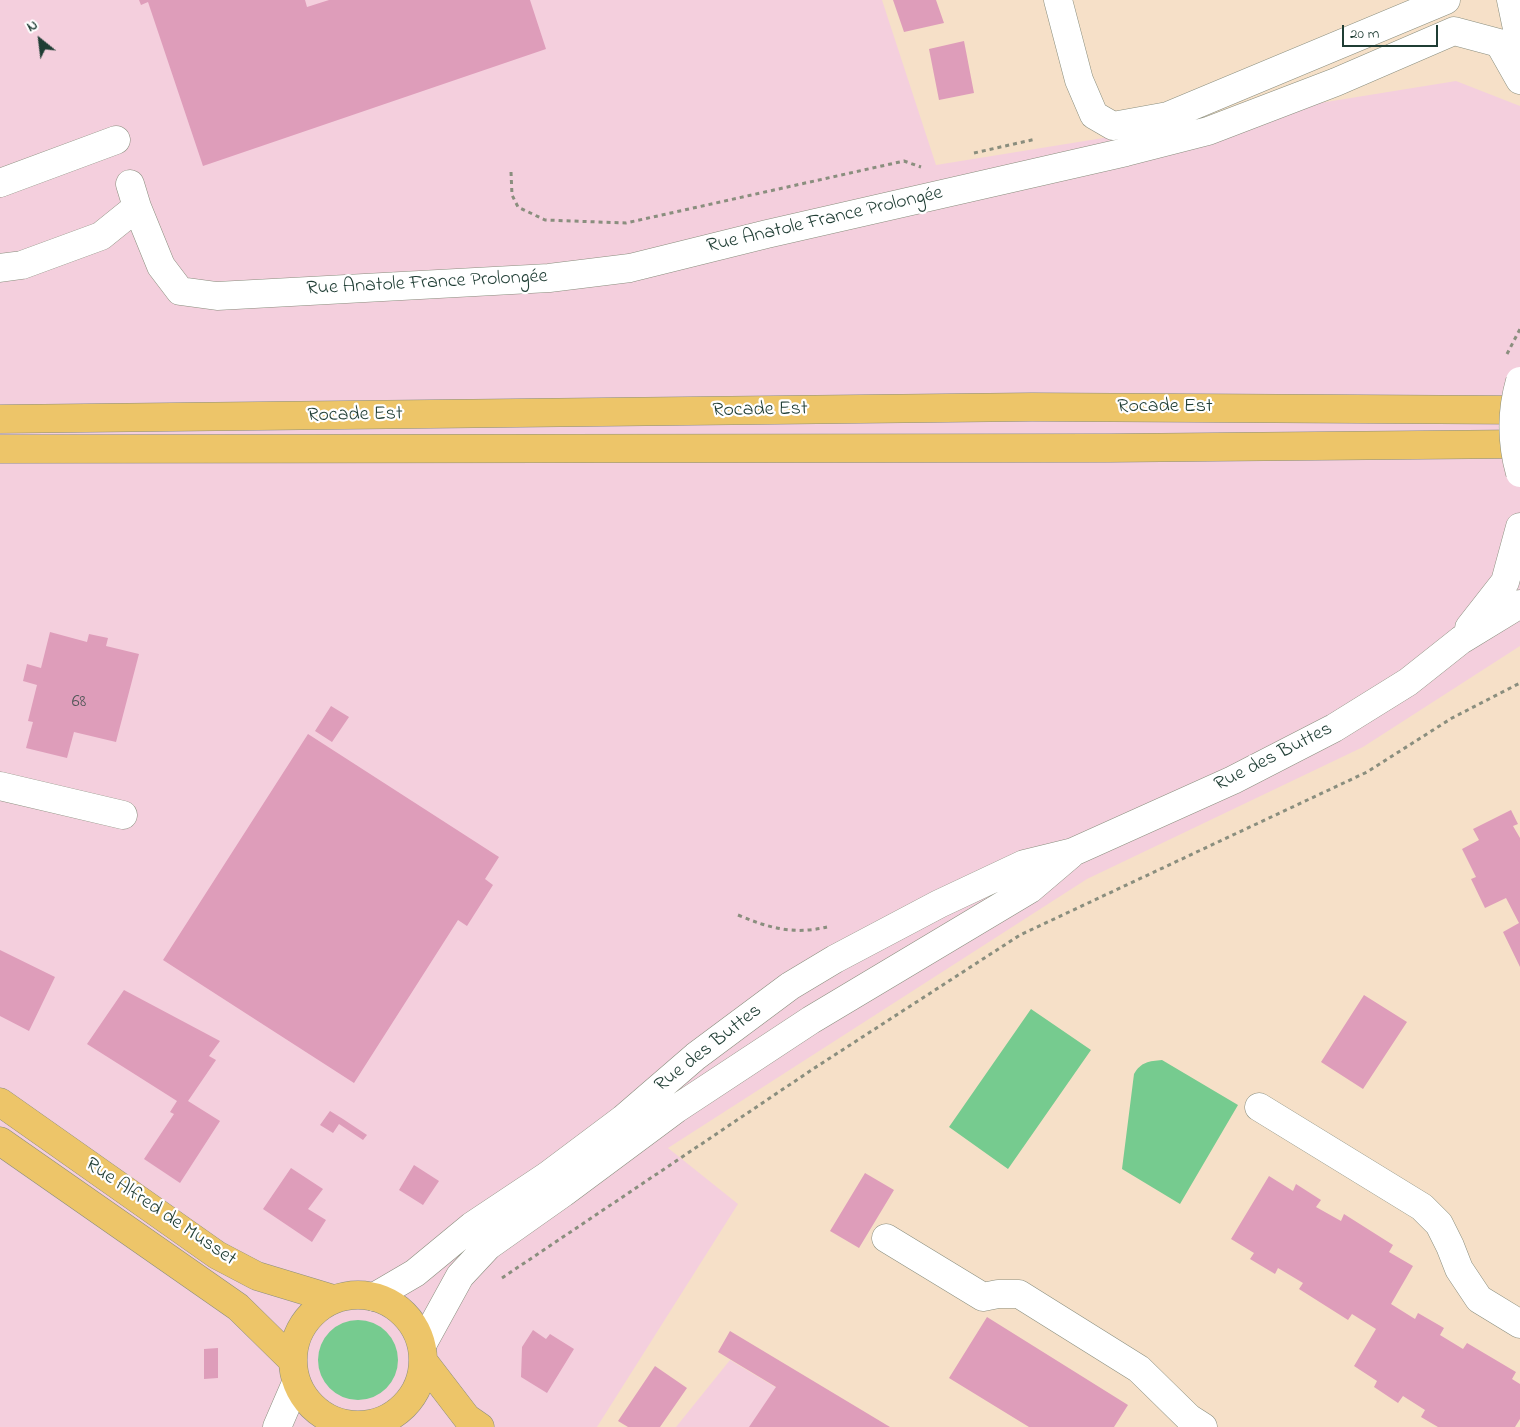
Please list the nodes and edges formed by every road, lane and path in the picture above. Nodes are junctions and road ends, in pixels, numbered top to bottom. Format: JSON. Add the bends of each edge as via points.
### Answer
{"nodes":[{"id":1,"x":1058,"y":0,"type":"edge"},
{"id":2,"x":1446,"y":0,"type":"edge"},
{"id":3,"x":1511,"y":0,"type":"edge"},
{"id":4,"x":1516,"y":0,"type":"edge"},
{"id":5,"x":1520,"y":5,"type":"edge"},
{"id":6,"x":1520,"y":43,"type":"edge"},
{"id":7,"x":1520,"y":80,"type":"edge"},
{"id":8,"x":1042,"y":137,"type":"dead end"},
{"id":9,"x":116,"y":140,"type":"dead end"},
{"id":10,"x":969,"y":156,"type":"dead end"},
{"id":11,"x":930,"y":171,"type":"dead end"},
{"id":12,"x":511,"y":172,"type":"dead end"},
{"id":13,"x":0,"y":183,"type":"edge"},
{"id":14,"x":0,"y":268,"type":"edge"},
{"id":15,"x":1520,"y":381,"type":"edge"},
{"id":16,"x":1520,"y":410,"type":"edge"},
{"id":17,"x":0,"y":419,"type":"edge"},
{"id":18,"x":1520,"y":444,"type":"edge"},
{"id":19,"x":0,"y":449,"type":"edge"},
{"id":20,"x":1520,"y":473,"type":"edge"},
{"id":21,"x":1520,"y":527,"type":"edge"},
{"id":22,"x":1520,"y":604,"type":"edge"},
{"id":23,"x":1461,"y":640,"type":"junction"},
{"id":24,"x":1520,"y":683,"type":"edge"},
{"id":25,"x":0,"y":786,"type":"edge"},
{"id":26,"x":123,"y":815,"type":"dead end"},
{"id":27,"x":1073,"y":852,"type":"junction"},
{"id":28,"x":0,"y":1102,"type":"edge"},
{"id":29,"x":1259,"y":1107,"type":"dead end"},
{"id":30,"x":0,"y":1141,"type":"edge"},
{"id":31,"x":886,"y":1238,"type":"dead end"},
{"id":32,"x":496,"y":1282,"type":"dead end"},
{"id":33,"x":374,"y":1297,"type":"junction"},
{"id":34,"x":333,"y":1299,"type":"junction"},
{"id":35,"x":1520,"y":1324,"type":"edge"},
{"id":36,"x":423,"y":1354,"type":"junction"},
{"id":37,"x":294,"y":1372,"type":"junction"},
{"id":38,"x":371,"y":1426,"type":"edge"},
{"id":39,"x":277,"y":1427,"type":"edge"},
{"id":40,"x":480,"y":1427,"type":"edge"},
{"id":41,"x":1203,"y":1427,"type":"edge"}],
"edges":[{"from":1,"to":2,"type":"street","via":[[1079,80],[1094,115],[1113,126],[1168,116]]},
{"from":3,"to":6,"type":"street"},
{"from":4,"to":5,"type":"street"},
{"from":7,"to":14,"type":"street","name":"Rue Anatole France Prolongée","via":[[1498,43],[1454,31],[1336,82],[1208,131],[630,268],[549,278],[217,296],[180,292],[161,266],[134,196],[102,236],[22,265]]},
{"from":8,"to":10,"type":"path"},
{"from":9,"to":13,"type":"street"},
{"from":11,"to":12,"type":"path","via":[[904,161],[626,223],[545,220],[518,207],[512,195]]},
{"from":15,"to":20,"type":"street","bridge":true,"via":[[1512,420]]},
{"from":16,"to":17,"type":"main road","name":"Rocade Est","via":[[1032,407]]},
{"from":18,"to":19,"type":"main road","name":"Rocade Est","via":[[1110,448]]},
{"from":21,"to":23,"type":"street","name":"Rue des Buttes","via":[[1505,582]]},
{"from":22,"to":23,"type":"street","name":"Rue des Buttes"},
{"from":23,"to":27,"type":"street","name":"Rue des Buttes","via":[[1408,682],[1334,728],[1233,780]]},
{"from":24,"to":32,"type":"path","via":[[1452,718],[1367,772],[1020,935],[813,1069]]},
{"from":25,"to":26,"type":"street"},
{"from":27,"to":33,"type":"street","name":"Rue des Buttes","via":[[1024,864],[948,900],[790,986],[696,1056],[623,1119],[472,1226],[415,1273]]},
{"from":27,"to":36,"type":"street","name":"Rue des Buttes","via":[[1030,889],[811,1020],[676,1109],[488,1246],[460,1276]]},
{"from":28,"to":34,"type":"main road","name":"Rue Alfred de Musset","via":[[217,1255],[257,1276]]},
{"from":29,"to":35,"type":"street","via":[[1422,1206],[1439,1224],[1459,1269],[1479,1299]]},
{"from":30,"to":37,"type":"main road","name":"Rue Alfred de Musset","via":[[238,1307]]},
{"from":31,"to":41,"type":"street","via":[[983,1297],[1019,1294],[1140,1369],[1188,1418]]},
{"from":33,"to":34,"type":"main road","via":[[350,1295]]},
{"from":33,"to":36,"type":"main road","via":[[385,1300],[412,1322]]},
{"from":34,"to":37,"type":"main road","via":[[308,1318],[294,1345]]},
{"from":36,"to":38,"type":"main road","via":[[418,1385],[406,1406]]},
{"from":36,"to":40,"type":"main road","via":[[467,1418]]},
{"from":37,"to":38,"type":"main road","via":[[310,1405],[320,1413],[331,1420]]},
{"from":37,"to":39,"type":"street"}]}
